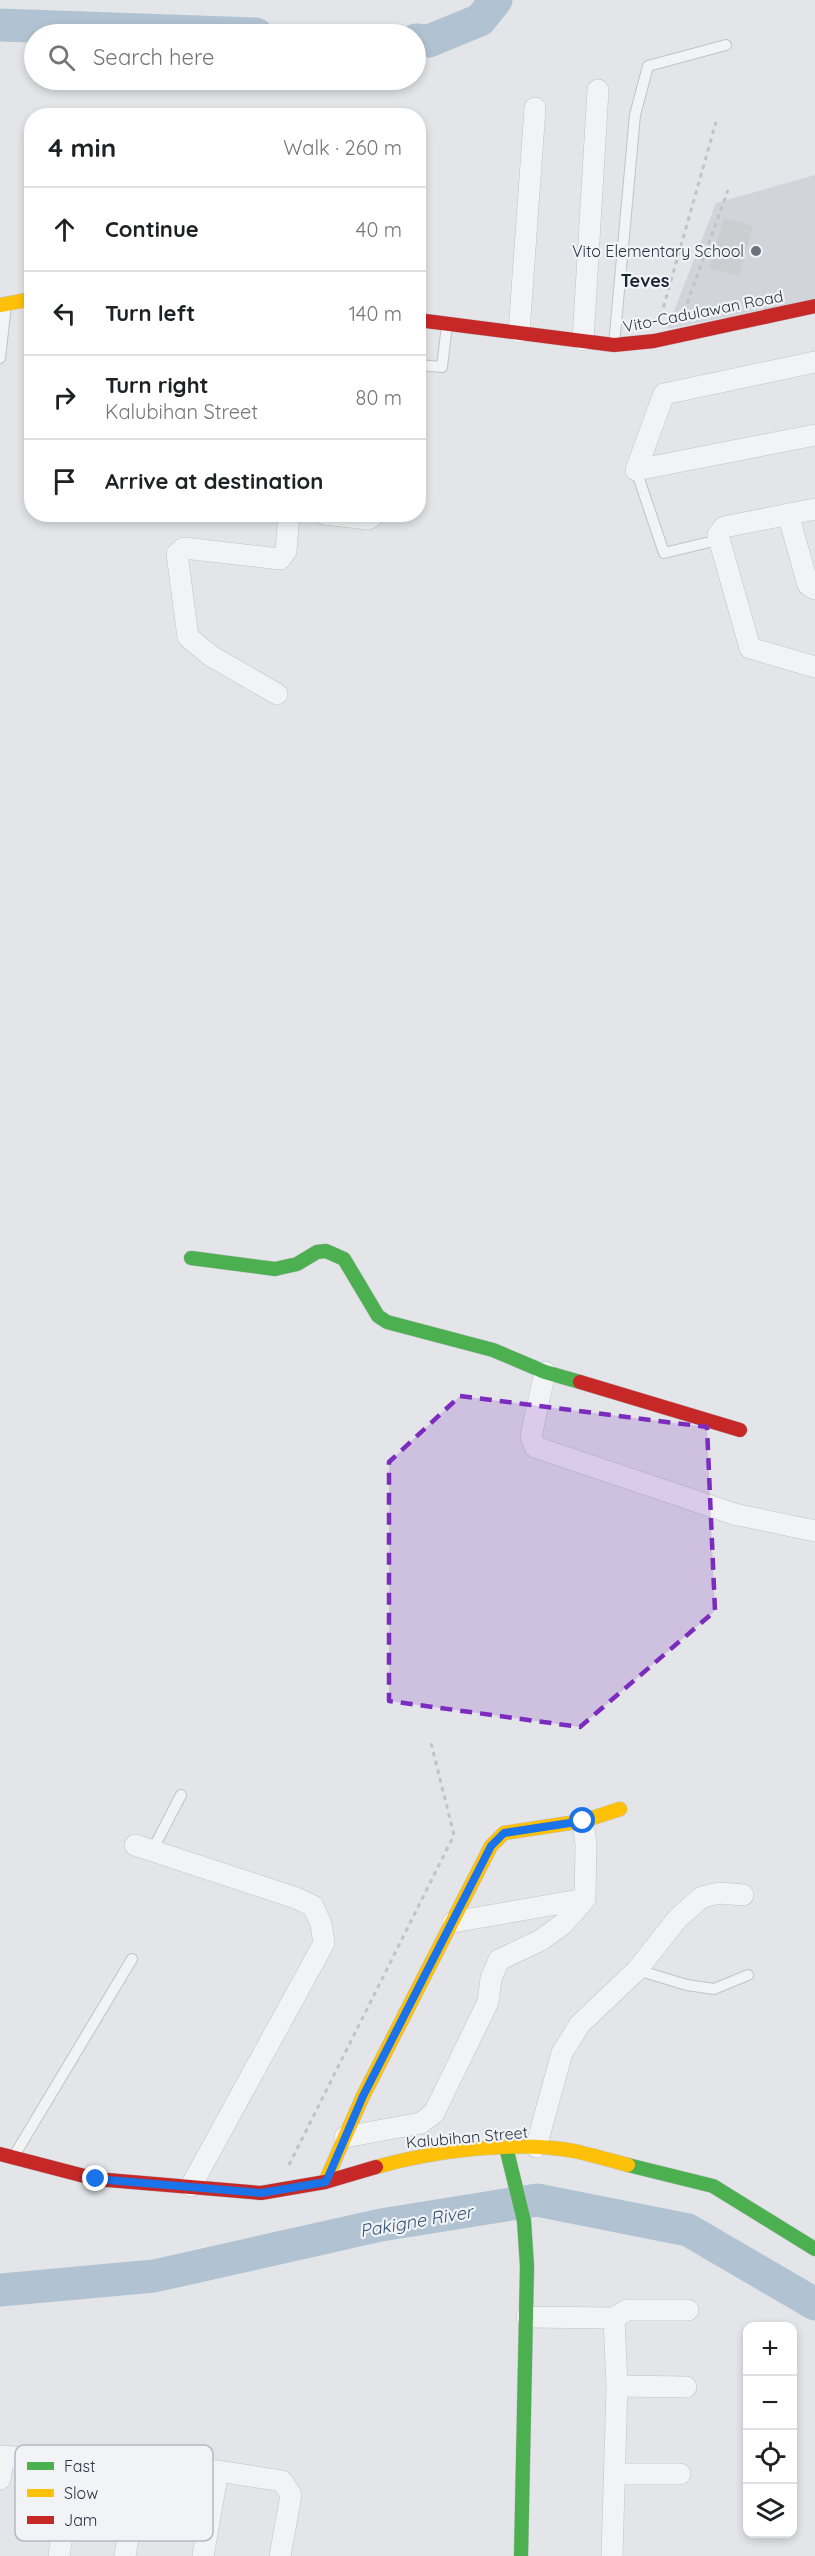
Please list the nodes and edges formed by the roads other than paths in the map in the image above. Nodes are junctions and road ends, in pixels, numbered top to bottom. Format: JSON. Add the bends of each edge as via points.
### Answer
{"nodes":[{"id":1,"x":726,"y":45,"type":"dead end"},
{"id":2,"x":598,"y":90,"type":"dead end"},
{"id":3,"x":535,"y":108,"type":"dead end"},
{"id":4,"x":24,"y":301,"type":"edge"},
{"id":5,"x":3,"y":305,"type":"edge"},
{"id":6,"x":815,"y":306,"type":"edge"},
{"id":7,"x":426,"y":321,"type":"edge"},
{"id":8,"x":447,"y":323,"type":"junction"},
{"id":9,"x":519,"y":332,"type":"junction"},
{"id":10,"x":583,"y":340,"type":"junction"},
{"id":11,"x":614,"y":345,"type":"junction"},
{"id":12,"x":0,"y":358,"type":"edge"},
{"id":13,"x":815,"y":362,"type":"edge"},
{"id":14,"x":426,"y":366,"type":"edge"},
{"id":15,"x":815,"y":435,"type":"edge"},
{"id":16,"x":636,"y":470,"type":"junction"},
{"id":17,"x":815,"y":509,"type":"edge"},
{"id":18,"x":788,"y":514,"type":"junction"},
{"id":19,"x":288,"y":522,"type":"edge"},
{"id":20,"x":718,"y":540,"type":"junction"},
{"id":21,"x":815,"y":589,"type":"edge"},
{"id":22,"x":815,"y":667,"type":"edge"},
{"id":23,"x":277,"y":694,"type":"dead end"},
{"id":24,"x":191,"y":1258,"type":"dead end"},
{"id":25,"x":545,"y":1372,"type":"junction"},
{"id":26,"x":740,"y":1430,"type":"dead end"},
{"id":27,"x":815,"y":1532,"type":"edge"},
{"id":28,"x":181,"y":1795,"type":"dead end"},
{"id":29,"x":620,"y":1809,"type":"dead end"},
{"id":30,"x":583,"y":1821,"type":"junction"},
{"id":31,"x":144,"y":1848,"type":"joint"},
{"id":32,"x":743,"y":1895,"type":"dead end"},
{"id":33,"x":585,"y":1899,"type":"junction"},
{"id":34,"x":453,"y":1922,"type":"junction"},
{"id":35,"x":132,"y":1959,"type":"dead end"},
{"id":36,"x":637,"y":1970,"type":"junction"},
{"id":37,"x":748,"y":1974,"type":"dead end"},
{"id":38,"x":345,"y":2137,"type":"junction"},
{"id":39,"x":506,"y":2147,"type":"junction"},
{"id":40,"x":536,"y":2147,"type":"junction"},
{"id":41,"x":7,"y":2155,"type":"edge"},
{"id":42,"x":326,"y":2182,"type":"junction"},
{"id":43,"x":190,"y":2186,"type":"junction"},
{"id":44,"x":815,"y":2249,"type":"edge"},
{"id":45,"x":688,"y":2310,"type":"dead end"},
{"id":46,"x":527,"y":2317,"type":"junction"},
{"id":47,"x":614,"y":2318,"type":"junction"},
{"id":48,"x":617,"y":2386,"type":"junction"},
{"id":49,"x":686,"y":2387,"type":"dead end"},
{"id":50,"x":2,"y":2457,"type":"edge"},
{"id":51,"x":213,"y":2471,"type":"edge"},
{"id":52,"x":218,"y":2471,"type":"junction"},
{"id":53,"x":615,"y":2474,"type":"junction"},
{"id":54,"x":680,"y":2474,"type":"dead end"},
{"id":55,"x":0,"y":2479,"type":"edge"},
{"id":56,"x":213,"y":2499,"type":"edge"},
{"id":57,"x":61,"y":2541,"type":"edge"},
{"id":58,"x":128,"y":2541,"type":"edge"},
{"id":59,"x":206,"y":2541,"type":"edge"},
{"id":60,"x":59,"y":2556,"type":"edge"},
{"id":61,"x":125,"y":2556,"type":"edge"},
{"id":62,"x":203,"y":2556,"type":"edge"},
{"id":63,"x":280,"y":2556,"type":"edge"},
{"id":64,"x":521,"y":2556,"type":"edge"},
{"id":65,"x":612,"y":2556,"type":"edge"}],
"edges":[{"from":1,"to":11,"type":"lane","via":[[648,66],[635,115]]},
{"from":2,"to":10,"type":"street"},
{"from":3,"to":9,"type":"street"},
{"from":4,"to":5,"type":"street"},
{"from":5,"to":12,"type":"lane"},
{"from":6,"to":11,"type":"street","name":"Vito-Cadulawan Road","via":[[654,341]]},
{"from":7,"to":8,"type":"street","name":"Vito-Cadulawan Road"},
{"from":8,"to":9,"type":"street","name":"Vito-Cadulawan Road"},
{"from":8,"to":14,"type":"lane","via":[[442,367]]},
{"from":9,"to":10,"type":"street","name":"Vito-Cadulawan Road"},
{"from":10,"to":11,"type":"street","name":"Vito-Cadulawan Road"},
{"from":13,"to":16,"type":"street","via":[[664,394]]},
{"from":15,"to":16,"type":"street"},
{"from":16,"to":20,"type":"lane","via":[[664,553]]},
{"from":17,"to":18,"type":"street"},
{"from":18,"to":20,"type":"street","via":[[724,527]]},
{"from":18,"to":21,"type":"street","via":[[808,585]]},
{"from":19,"to":23,"type":"street","via":[[286,551],[280,559],[184,548],[177,554],[188,637],[212,656]]},
{"from":20,"to":22,"type":"street","via":[[750,648]]},
{"from":24,"to":25,"type":"street","via":[[275,1269],[326,1251],[344,1259],[378,1316],[387,1322],[493,1350]]},
{"from":25,"to":26,"type":"street"},
{"from":25,"to":27,"type":"street","via":[[531,1436],[535,1447],[734,1514]]},
{"from":28,"to":31,"type":"lane"},
{"from":29,"to":30,"type":"street"},
{"from":30,"to":33,"type":"street"},
{"from":30,"to":34,"type":"street","via":[[504,1833],[491,1846]]},
{"from":31,"to":43,"type":"street","via":[[313,1906],[324,1943]]},
{"from":32,"to":36,"type":"street","via":[[719,1893],[702,1898],[678,1918]]},
{"from":33,"to":34,"type":"street"},
{"from":33,"to":38,"type":"street","via":[[563,1924],[541,1940],[499,1960],[490,1978],[488,2002],[428,2119]]},
{"from":34,"to":38,"type":"street"},
{"from":35,"to":41,"type":"lane"},
{"from":36,"to":37,"type":"lane","via":[[714,1989]]},
{"from":36,"to":40,"type":"street","via":[[580,2024],[562,2053]]},
{"from":38,"to":42,"type":"street"},
{"from":39,"to":40,"type":"street","name":"Kalubihan Street"},
{"from":39,"to":42,"type":"street","name":"Kalubihan Street","via":[[409,2158]]},
{"from":39,"to":46,"type":"street","via":[[524,2221]]},
{"from":40,"to":44,"type":"street","name":"Kalubihan Street","via":[[572,2151],[712,2186]]},
{"from":41,"to":43,"type":"street","name":"Kalubihan Street","via":[[96,2179]]},
{"from":42,"to":43,"type":"street","name":"Kalubihan Street","via":[[261,2193]]},
{"from":45,"to":47,"type":"street","via":[[627,2310]]},
{"from":46,"to":47,"type":"street"},
{"from":46,"to":64,"type":"street"},
{"from":47,"to":48,"type":"street"},
{"from":48,"to":49,"type":"street"},
{"from":48,"to":53,"type":"street"},
{"from":50,"to":55,"type":"street"},
{"from":51,"to":52,"type":"street"},
{"from":52,"to":56,"type":"street"},
{"from":52,"to":63,"type":"street","via":[[285,2484],[291,2495]]},
{"from":53,"to":54,"type":"street"},
{"from":53,"to":65,"type":"street"},
{"from":57,"to":60,"type":"street"},
{"from":58,"to":61,"type":"street"},
{"from":59,"to":62,"type":"street"}]}
